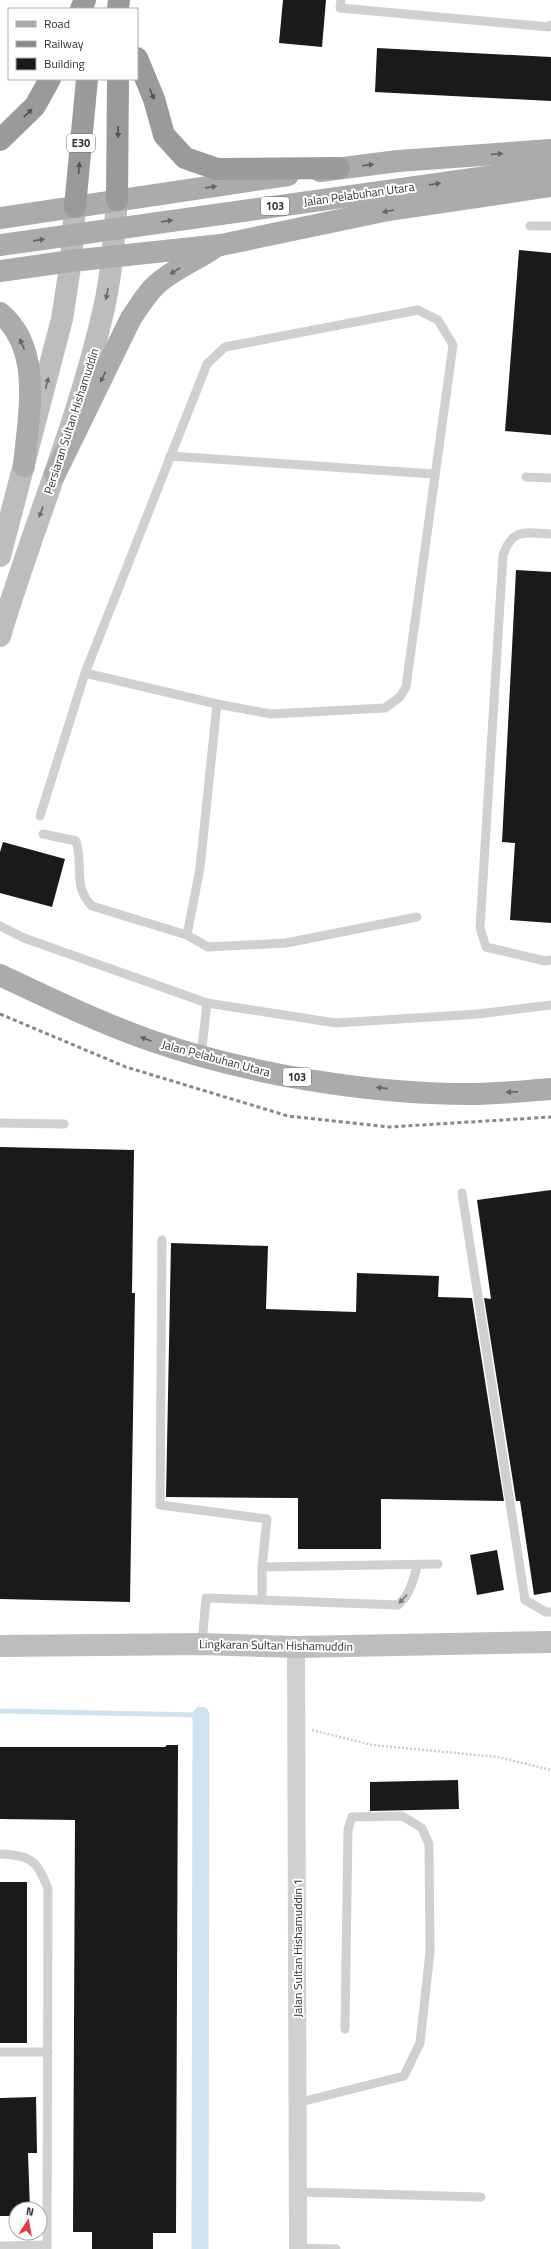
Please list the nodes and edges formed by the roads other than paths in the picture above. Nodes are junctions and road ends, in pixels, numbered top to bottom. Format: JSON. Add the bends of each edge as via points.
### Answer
{"nodes":[{"id":1,"x":341,"y":0,"type":"edge"},
{"id":2,"x":551,"y":25,"type":"edge"},
{"id":3,"x":138,"y":60,"type":"edge"},
{"id":4,"x":49,"y":80,"type":"edge"},
{"id":5,"x":86,"y":80,"type":"edge"},
{"id":6,"x":118,"y":80,"type":"edge"},
{"id":7,"x":0,"y":140,"type":"edge"},
{"id":8,"x":551,"y":150,"type":"edge"},
{"id":9,"x":340,"y":168,"type":"junction"},
{"id":10,"x":551,"y":168,"type":"edge"},
{"id":11,"x":551,"y":186,"type":"edge"},
{"id":12,"x":117,"y":200,"type":"junction"},
{"id":13,"x":75,"y":207,"type":"junction"},
{"id":14,"x":0,"y":218,"type":"edge"},
{"id":15,"x":530,"y":226,"type":"dead end"},
{"id":16,"x":551,"y":226,"type":"edge"},
{"id":17,"x":0,"y":245,"type":"edge"},
{"id":18,"x":220,"y":245,"type":"junction"},
{"id":19,"x":113,"y":256,"type":"junction"},
{"id":20,"x":71,"y":261,"type":"junction"},
{"id":21,"x":1,"y":271,"type":"edge"},
{"id":22,"x":0,"y":313,"type":"edge"},
{"id":23,"x":170,"y":456,"type":"junction"},
{"id":24,"x":24,"y":466,"type":"junction"},
{"id":25,"x":55,"y":474,"type":"junction"},
{"id":26,"x":434,"y":474,"type":"junction"},
{"id":27,"x":526,"y":477,"type":"dead end"},
{"id":28,"x":551,"y":478,"type":"edge"},
{"id":29,"x":551,"y":534,"type":"edge"},
{"id":30,"x":0,"y":556,"type":"edge"},
{"id":31,"x":0,"y":636,"type":"edge"},
{"id":32,"x":85,"y":673,"type":"junction"},
{"id":33,"x":217,"y":704,"type":"junction"},
{"id":34,"x":40,"y":816,"type":"dead end"},
{"id":35,"x":43,"y":834,"type":"dead end"},
{"id":36,"x":417,"y":917,"type":"dead end"},
{"id":37,"x":0,"y":926,"type":"edge"},
{"id":38,"x":188,"y":936,"type":"junction"},
{"id":39,"x":551,"y":960,"type":"edge"},
{"id":40,"x":0,"y":975,"type":"edge"},
{"id":41,"x":0,"y":981,"type":"edge"},
{"id":42,"x":55,"y":1001,"type":"junction"},
{"id":43,"x":207,"y":1003,"type":"junction"},
{"id":44,"x":551,"y":1005,"type":"edge"},
{"id":45,"x":201,"y":1056,"type":"junction"},
{"id":46,"x":551,"y":1089,"type":"edge"},
{"id":47,"x":0,"y":1124,"type":"edge"},
{"id":48,"x":64,"y":1124,"type":"dead end"},
{"id":49,"x":462,"y":1193,"type":"dead end"},
{"id":50,"x":162,"y":1240,"type":"dead end"},
{"id":51,"x":418,"y":1564,"type":"junction"},
{"id":52,"x":438,"y":1564,"type":"dead end"},
{"id":53,"x":262,"y":1567,"type":"junction"},
{"id":54,"x":262,"y":1599,"type":"junction"},
{"id":55,"x":551,"y":1612,"type":"edge"},
{"id":56,"x":551,"y":1642,"type":"edge"},
{"id":57,"x":202,"y":1644,"type":"junction"},
{"id":58,"x":0,"y":1646,"type":"edge"},
{"id":59,"x":296,"y":1647,"type":"junction"},
{"id":60,"x":0,"y":1854,"type":"edge"},
{"id":61,"x":345,"y":2029,"type":"dead end"},
{"id":62,"x":0,"y":2052,"type":"edge"},
{"id":63,"x":48,"y":2052,"type":"junction"},
{"id":64,"x":297,"y":2103,"type":"junction"},
{"id":65,"x":298,"y":2192,"type":"junction"},
{"id":66,"x":481,"y":2197,"type":"dead end"},
{"id":67,"x":0,"y":2246,"type":"edge"},
{"id":68,"x":47,"y":2247,"type":"edge"},
{"id":69,"x":298,"y":2248,"type":"edge"},
{"id":70,"x":336,"y":2249,"type":"edge"}],
"edges":[{"from":1,"to":2,"type":"lane","via":[[340,8],[548,27]]},
{"from":3,"to":9,"type":"highway","one_way":true,"via":[[154,99],[164,135],[185,158],[217,169]]},
{"from":7,"to":4,"type":"highway","one_way":true,"via":[[36,106]]},
{"from":13,"to":5,"type":"highway","number":"E30","one_way":true},
{"from":6,"to":12,"type":"highway","one_way":true},
{"from":9,"to":8,"type":"main road","one_way":true,"via":[[398,161]]},
{"from":12,"to":9,"type":"main road","one_way":true},
{"from":17,"to":10,"type":"main road","name":"Jalan Pelabuhan Utara","number":"103","one_way":true,"bridge":true},
{"from":11,"to":18,"type":"main road","one_way":true,"via":[[388,210]]},
{"from":12,"to":13,"type":"main road"},
{"from":12,"to":19,"type":"street","name":"Persiaran Sultan Hishamuddin"},
{"from":13,"to":14,"type":"main road"},
{"from":13,"to":20,"type":"street"},
{"from":15,"to":16,"type":"lane"},
{"from":18,"to":19,"type":"main road"},
{"from":18,"to":25,"type":"main road","one_way":true,"via":[[170,274],[155,286],[141,303],[131,318]]},
{"from":19,"to":20,"type":"main road"},
{"from":19,"to":25,"type":"street","name":"Persiaran Sultan Hishamuddin","one_way":true,"via":[[95,346]]},
{"from":20,"to":21,"type":"main road"},
{"from":24,"to":20,"type":"street","one_way":true,"via":[[62,319]]},
{"from":24,"to":22,"type":"main road","one_way":true,"via":[[30,388],[27,357],[19,336]]},
{"from":23,"to":26,"type":"lane"},
{"from":23,"to":26,"type":"lane","via":[[207,364],[225,347],[418,310],[438,320],[453,345]]},
{"from":23,"to":32,"type":"lane"},
{"from":24,"to":30,"type":"street"},
{"from":25,"to":31,"type":"street","name":"Persiaran Sultan Hishamuddin","one_way":true,"via":[[22,564]]},
{"from":26,"to":33,"type":"lane","via":[[406,687],[400,697],[385,708],[271,714]]},
{"from":27,"to":28,"type":"lane"},
{"from":29,"to":39,"type":"lane","via":[[520,533],[508,541],[503,555],[480,928],[486,947],[545,961]]},
{"from":32,"to":33,"type":"lane"},
{"from":32,"to":34,"type":"lane"},
{"from":33,"to":38,"type":"lane","via":[[200,868]]},
{"from":35,"to":38,"type":"lane","via":[[76,842],[79,851],[80,890],[84,899],[92,906]]},
{"from":36,"to":38,"type":"lane","via":[[286,943],[208,947]]},
{"from":37,"to":43,"type":"lane","via":[[24,938]]},
{"from":40,"to":42,"type":"main road"},
{"from":41,"to":42,"type":"main road","number":"103"},
{"from":45,"to":42,"type":"main road","name":"Jalan Pelabuhan Utara","number":"103","one_way":true,"via":[[149,1040]]},
{"from":43,"to":44,"type":"lane","via":[[336,1023],[478,1014]]},
{"from":43,"to":45,"type":"lane"},
{"from":46,"to":45,"type":"main road","name":"Jalan Pelabuhan Utara","number":"103","one_way":true,"via":[[470,1094],[415,1092],[271,1073]]},
{"from":47,"to":48,"type":"lane"},
{"from":49,"to":55,"type":"lane","via":[[525,1600],[546,1612]]},
{"from":50,"to":53,"type":"lane","via":[[160,1506],[267,1519]]},
{"from":51,"to":52,"type":"lane"},
{"from":51,"to":53,"type":"lane"},
{"from":51,"to":54,"type":"lane","one_way":true,"via":[[410,1591],[398,1605]]},
{"from":53,"to":54,"type":"lane"},
{"from":54,"to":57,"type":"lane","via":[[206,1598]]},
{"from":56,"to":59,"type":"street","name":"Lingkaran Sultan Hishamuddin"},
{"from":57,"to":58,"type":"street","name":"Lingkaran Sultan Hishamuddin"},
{"from":57,"to":59,"type":"street","name":"Lingkaran Sultan Hishamuddin"},
{"from":59,"to":64,"type":"street","name":"Jalan Sultan Hishamuddin 1"},
{"from":60,"to":63,"type":"lane","via":[[16,1854],[33,1860],[41,1870],[48,1889]]},
{"from":61,"to":64,"type":"lane","via":[[348,1830],[352,1817],[402,1816],[422,1828],[429,1844],[430,1952],[420,2043],[404,2076]]},
{"from":62,"to":63,"type":"lane"},
{"from":63,"to":68,"type":"lane"},
{"from":64,"to":65,"type":"street","name":"Jalan Sultan Hishamuddin 1"},
{"from":65,"to":66,"type":"lane"},
{"from":65,"to":69,"type":"street","name":"Jalan Sultan Hishamuddin 1"},
{"from":67,"to":68,"type":"lane"},
{"from":69,"to":70,"type":"lane"}]}
